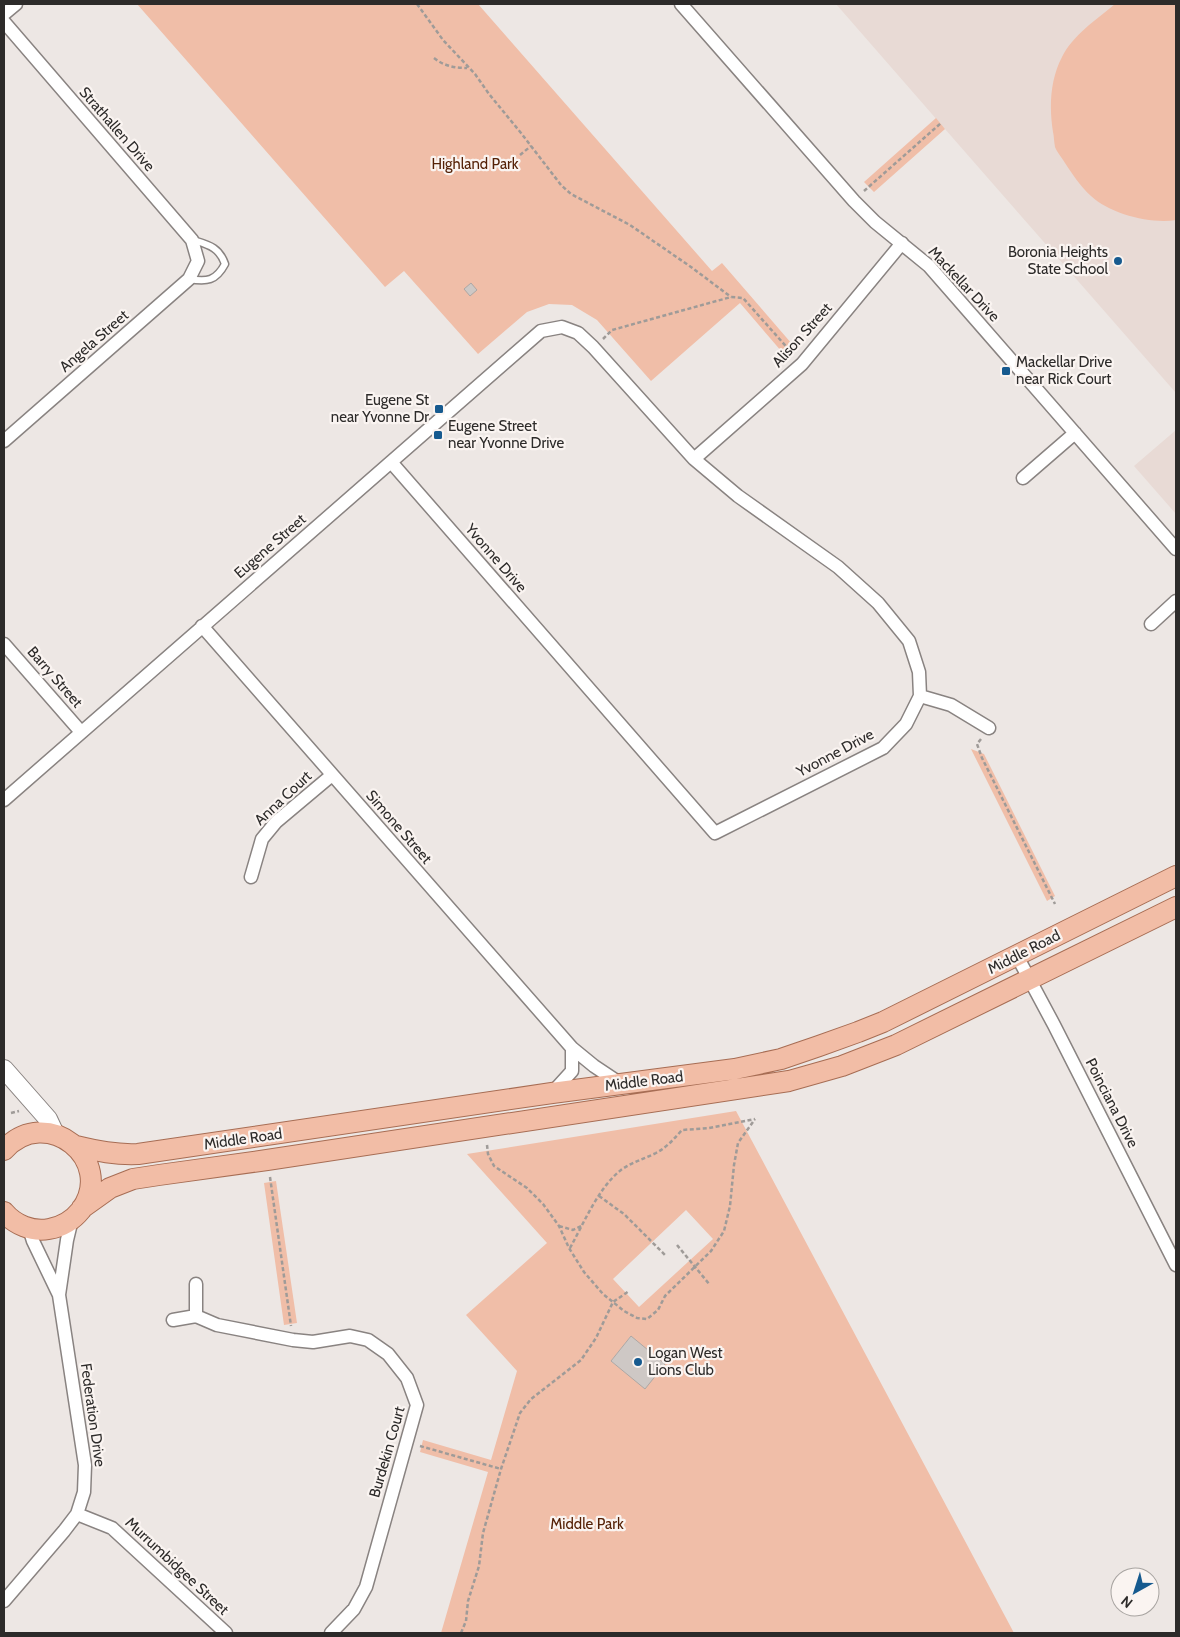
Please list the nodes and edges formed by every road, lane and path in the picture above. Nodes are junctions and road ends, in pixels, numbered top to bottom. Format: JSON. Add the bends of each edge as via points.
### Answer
{"nodes":[{"id":1,"x":16,"y":4,"type":"edge"},
{"id":2,"x":417,"y":4,"type":"edge"},
{"id":3,"x":681,"y":4,"type":"edge"},
{"id":4,"x":4,"y":14,"type":"edge"},
{"id":5,"x":4,"y":22,"type":"edge"},
{"id":6,"x":434,"y":58,"type":"dead end"},
{"id":7,"x":468,"y":68,"type":"junction"},
{"id":8,"x":941,"y":123,"type":"dead end"},
{"id":9,"x":532,"y":146,"type":"junction"},
{"id":10,"x":520,"y":155,"type":"dead end"},
{"id":11,"x":854,"y":201,"type":"junction"},
{"id":12,"x":192,"y":240,"type":"junction"},
{"id":13,"x":902,"y":243,"type":"junction"},
{"id":14,"x":198,"y":261,"type":"joint"},
{"id":15,"x":189,"y":279,"type":"junction"},
{"id":16,"x":731,"y":297,"type":"junction"},
{"id":17,"x":562,"y":327,"type":"joint"},
{"id":18,"x":593,"y":347,"type":"junction"},
{"id":19,"x":802,"y":364,"type":"junction"},
{"id":20,"x":1075,"y":433,"type":"junction"},
{"id":21,"x":4,"y":441,"type":"edge"},
{"id":22,"x":694,"y":459,"type":"junction"},
{"id":23,"x":390,"y":462,"type":"junction"},
{"id":24,"x":1023,"y":478,"type":"dead end"},
{"id":25,"x":1176,"y":549,"type":"edge"},
{"id":26,"x":1176,"y":601,"type":"edge"},
{"id":27,"x":1151,"y":624,"type":"dead end"},
{"id":28,"x":202,"y":626,"type":"junction"},
{"id":29,"x":4,"y":644,"type":"edge"},
{"id":30,"x":920,"y":696,"type":"junction"},
{"id":31,"x":989,"y":728,"type":"joint"},
{"id":32,"x":81,"y":732,"type":"junction"},
{"id":33,"x":332,"y":775,"type":"junction"},
{"id":34,"x":4,"y":800,"type":"edge"},
{"id":35,"x":1176,"y":876,"type":"edge"},
{"id":36,"x":252,"y":877,"type":"dead end"},
{"id":37,"x":1055,"y":904,"type":"dead end"},
{"id":38,"x":1176,"y":907,"type":"edge"},
{"id":39,"x":1017,"y":956,"type":"junction"},
{"id":40,"x":1029,"y":980,"type":"junction"},
{"id":41,"x":572,"y":1048,"type":"junction"},
{"id":42,"x":4,"y":1069,"type":"edge"},
{"id":43,"x":622,"y":1084,"type":"junction"},
{"id":44,"x":552,"y":1093,"type":"junction"},
{"id":45,"x":55,"y":1134,"type":"junction"},
{"id":46,"x":76,"y":1146,"type":"junction"},
{"id":47,"x":487,"y":1146,"type":"dead end"},
{"id":48,"x":4,"y":1150,"type":"edge"},
{"id":49,"x":270,"y":1177,"type":"dead end"},
{"id":50,"x":599,"y":1196,"type":"junction"},
{"id":51,"x":77,"y":1213,"type":"junction"},
{"id":52,"x":13,"y":1220,"type":"edge"},
{"id":53,"x":583,"y":1225,"type":"junction"},
{"id":54,"x":559,"y":1226,"type":"junction"},
{"id":55,"x":677,"y":1246,"type":"dead end"},
{"id":56,"x":569,"y":1248,"type":"junction"},
{"id":57,"x":666,"y":1256,"type":"dead end"},
{"id":58,"x":1176,"y":1265,"type":"edge"},
{"id":59,"x":695,"y":1267,"type":"junction"},
{"id":60,"x":196,"y":1284,"type":"dead end"},
{"id":61,"x":710,"y":1285,"type":"dead end"},
{"id":62,"x":629,"y":1291,"type":"dead end"},
{"id":63,"x":59,"y":1295,"type":"junction"},
{"id":64,"x":613,"y":1302,"type":"junction"},
{"id":65,"x":196,"y":1316,"type":"junction"},
{"id":66,"x":173,"y":1320,"type":"dead end"},
{"id":67,"x":293,"y":1340,"type":"junction"},
{"id":68,"x":407,"y":1443,"type":"junction"},
{"id":69,"x":500,"y":1469,"type":"junction"},
{"id":70,"x":77,"y":1514,"type":"junction"},
{"id":71,"x":4,"y":1602,"type":"edge"},
{"id":72,"x":226,"y":1633,"type":"edge"},
{"id":73,"x":331,"y":1633,"type":"edge"},
{"id":74,"x":461,"y":1633,"type":"edge"}],
"edges":[{"from":1,"to":4,"type":"street"},
{"from":2,"to":7,"type":"path","via":[[442,40]]},
{"from":3,"to":11,"type":"street","name":"Mackellar Drive"},
{"from":5,"to":12,"type":"street","name":"Strathallen Drive"},
{"from":6,"to":7,"type":"path","via":[[450,66]]},
{"from":7,"to":9,"type":"path"},
{"from":8,"to":11,"type":"path"},
{"from":9,"to":10,"type":"path"},
{"from":9,"to":16,"type":"path","via":[[571,194],[630,225]]},
{"from":11,"to":13,"type":"street","name":"Mackellar Drive"},
{"from":12,"to":14,"type":"street","name":"Strathallen Drive"},
{"from":12,"to":15,"type":"lane","via":[[210,246],[221,254],[225,264],[220,274],[211,279]]},
{"from":13,"to":19,"type":"street","name":"Alison Street"},
{"from":13,"to":20,"type":"street","name":"Mackellar Drive","via":[[929,266]]},
{"from":14,"to":15,"type":"street","name":"Angela Street"},
{"from":15,"to":21,"type":"street","name":"Angela Street"},
{"from":16,"to":18,"type":"path","via":[[612,330]]},
{"from":16,"to":19,"type":"path","via":[[743,298]]},
{"from":17,"to":18,"type":"street","name":"Yvonne Drive","via":[[578,333]]},
{"from":17,"to":23,"type":"street","name":"Eugene Street","via":[[541,331]]},
{"from":18,"to":22,"type":"street","name":"Yvonne Drive"},
{"from":19,"to":22,"type":"street","name":"Alison Street"},
{"from":20,"to":24,"type":"street"},
{"from":20,"to":25,"type":"street","name":"Mackellar Drive"},
{"from":22,"to":30,"type":"street","name":"Yvonne Drive","via":[[738,496],[838,567],[878,603],[909,641],[919,672]]},
{"from":23,"to":28,"type":"street","name":"Eugene Street"},
{"from":23,"to":30,"type":"street","name":"Yvonne Drive","via":[[715,833],[882,748],[906,724]]},
{"from":26,"to":27,"type":"street"},
{"from":28,"to":32,"type":"street","name":"Eugene Street"},
{"from":28,"to":33,"type":"street","name":"Simone Street"},
{"from":29,"to":32,"type":"street","name":"Barry Street"},
{"from":30,"to":31,"type":"street","via":[[951,705]]},
{"from":31,"to":37,"type":"path","via":[[978,744],[982,758]]},
{"from":32,"to":34,"type":"street","name":"Eugene Street"},
{"from":33,"to":36,"type":"street","name":"Anna Court","via":[[276,822],[262,840]]},
{"from":33,"to":41,"type":"street","name":"Simone Street"},
{"from":35,"to":39,"type":"main road","name":"Middle Road"},
{"from":38,"to":40,"type":"main road","name":"Middle Road"},
{"from":39,"to":40,"type":"street","name":"Poinciana Drive"},
{"from":39,"to":43,"type":"main road","name":"Middle Road","via":[[882,1022],[819,1046],[735,1069]]},
{"from":40,"to":51,"type":"main road","name":"Middle Road","via":[[896,1044],[842,1066],[789,1081],[133,1179],[110,1188]]},
{"from":40,"to":58,"type":"street","name":"Poinciana Drive"},
{"from":41,"to":43,"type":"street","name":"Simone Street"},
{"from":41,"to":44,"type":"street","via":[[572,1071]]},
{"from":42,"to":45,"type":"street","via":[[48,1119]]},
{"from":43,"to":44,"type":"main road","name":"Middle Road"},
{"from":44,"to":46,"type":"main road","name":"Middle Road","via":[[138,1154],[119,1155]]},
{"from":45,"to":46,"type":"main road","name":"Middle Road"},
{"from":45,"to":48,"type":"main road","via":[[25,1134]]},
{"from":46,"to":51,"type":"main road","via":[[86,1162],[90,1177],[89,1193]]},
{"from":47,"to":54,"type":"path","via":[[494,1166],[527,1188],[544,1204]]},
{"from":49,"to":67,"type":"path"},
{"from":50,"to":53,"type":"path"},
{"from":50,"to":57,"type":"path","via":[[624,1214]]},
{"from":50,"to":59,"type":"path","via":[[621,1171],[672,1143],[682,1130],[755,1119],[738,1143],[724,1231]]},
{"from":51,"to":52,"type":"main road","name":"Middle Road","via":[[54,1228],[40,1230]]},
{"from":51,"to":63,"type":"street","name":"Federation Drive","via":[[66,1240]]},
{"from":52,"to":63,"type":"street","name":"Federation Drive","via":[[33,1240]]},
{"from":53,"to":54,"type":"path","via":[[573,1230]]},
{"from":53,"to":56,"type":"path"},
{"from":54,"to":56,"type":"path"},
{"from":55,"to":59,"type":"path"},
{"from":56,"to":64,"type":"path","via":[[584,1272]]},
{"from":59,"to":61,"type":"path"},
{"from":59,"to":64,"type":"path","via":[[647,1319],[637,1318]]},
{"from":60,"to":65,"type":"street"},
{"from":62,"to":64,"type":"path"},
{"from":63,"to":70,"type":"street","name":"Federation Drive","via":[[85,1465],[84,1492]]},
{"from":64,"to":69,"type":"path","via":[[596,1338],[581,1360],[531,1400],[520,1413]]},
{"from":65,"to":66,"type":"street"},
{"from":65,"to":67,"type":"street","name":"Burdekin Court","via":[[217,1325]]},
{"from":67,"to":68,"type":"street","name":"Burdekin Court","via":[[313,1342],[350,1336],[368,1340],[388,1354],[408,1378],[417,1405]]},
{"from":68,"to":69,"type":"path"},
{"from":68,"to":73,"type":"street","name":"Burdekin Court","via":[[366,1587],[354,1609]]},
{"from":69,"to":74,"type":"path"},
{"from":70,"to":71,"type":"street","name":"Federation Drive"},
{"from":70,"to":72,"type":"street","name":"Murrumbidgee Street","via":[[112,1528]]}]}
